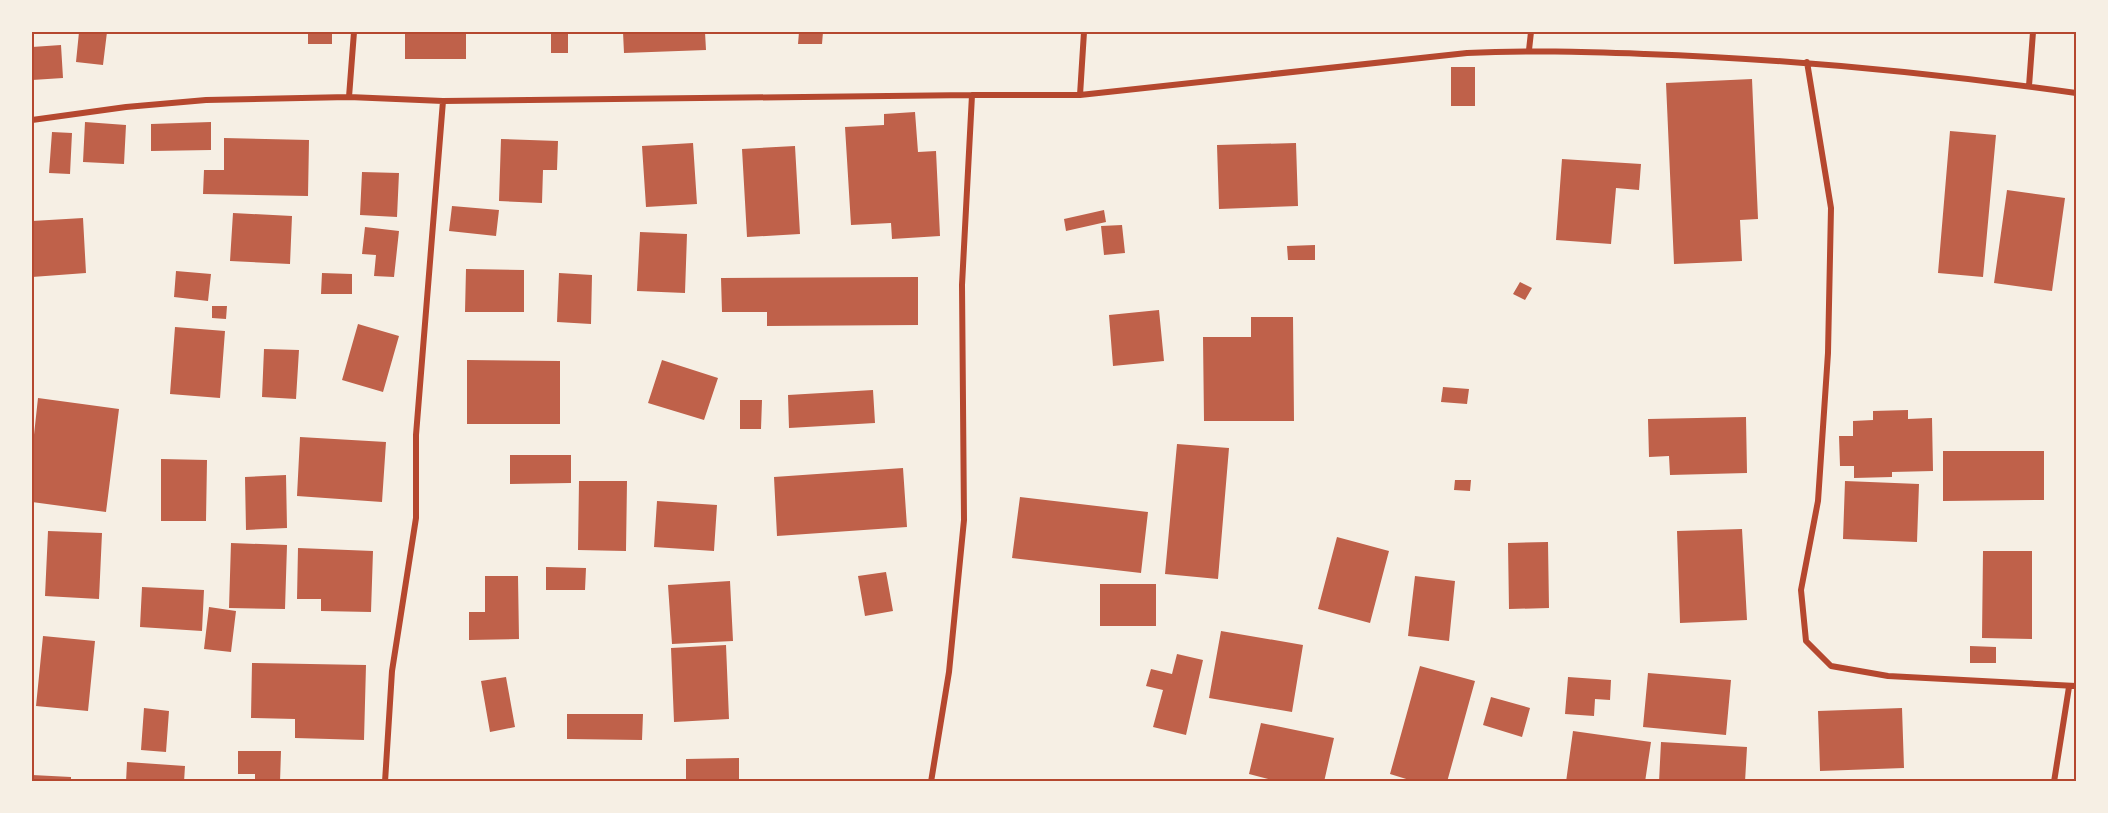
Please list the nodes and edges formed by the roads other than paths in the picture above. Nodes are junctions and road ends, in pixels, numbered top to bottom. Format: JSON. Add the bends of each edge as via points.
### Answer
{"nodes":[{"id":1,"x":354,"y":32,"type":"edge"},
{"id":2,"x":1084,"y":32,"type":"edge"},
{"id":3,"x":1531,"y":32,"type":"edge"},
{"id":4,"x":2033,"y":32,"type":"edge"},
{"id":5,"x":1529,"y":50,"type":"junction"},
{"id":6,"x":1807,"y":62,"type":"junction"},
{"id":7,"x":2029,"y":86,"type":"junction"},
{"id":8,"x":2076,"y":93,"type":"edge"},
{"id":9,"x":972,"y":95,"type":"junction"},
{"id":10,"x":1080,"y":95,"type":"junction"},
{"id":11,"x":349,"y":97,"type":"junction"},
{"id":12,"x":443,"y":101,"type":"junction"},
{"id":13,"x":32,"y":120,"type":"edge"},
{"id":14,"x":2073,"y":686,"type":"edge"},
{"id":15,"x":385,"y":782,"type":"edge"},
{"id":16,"x":931,"y":782,"type":"edge"},
{"id":17,"x":2054,"y":782,"type":"edge"}],
"edges":[{"from":1,"to":11,"type":"street"},
{"from":2,"to":10,"type":"street"},
{"from":3,"to":5,"type":"street"},
{"from":4,"to":7,"type":"street"},
{"from":5,"to":6,"type":"street"},
{"from":5,"to":10,"type":"street","via":[[1467,52]]},
{"from":6,"to":7,"type":"street"},
{"from":6,"to":14,"type":"street","via":[[1831,208],[1828,353],[1818,501],[1801,590],[1806,641],[1831,666],[1888,676]]},
{"from":7,"to":8,"type":"street"},
{"from":9,"to":10,"type":"street"},
{"from":9,"to":12,"type":"street"},
{"from":9,"to":16,"type":"street","via":[[962,285],[964,520],[949,672]]},
{"from":11,"to":12,"type":"street"},
{"from":11,"to":13,"type":"street","via":[[206,100]]},
{"from":12,"to":15,"type":"street","via":[[416,435],[416,518],[392,671]]},
{"from":14,"to":17,"type":"street"}]}
